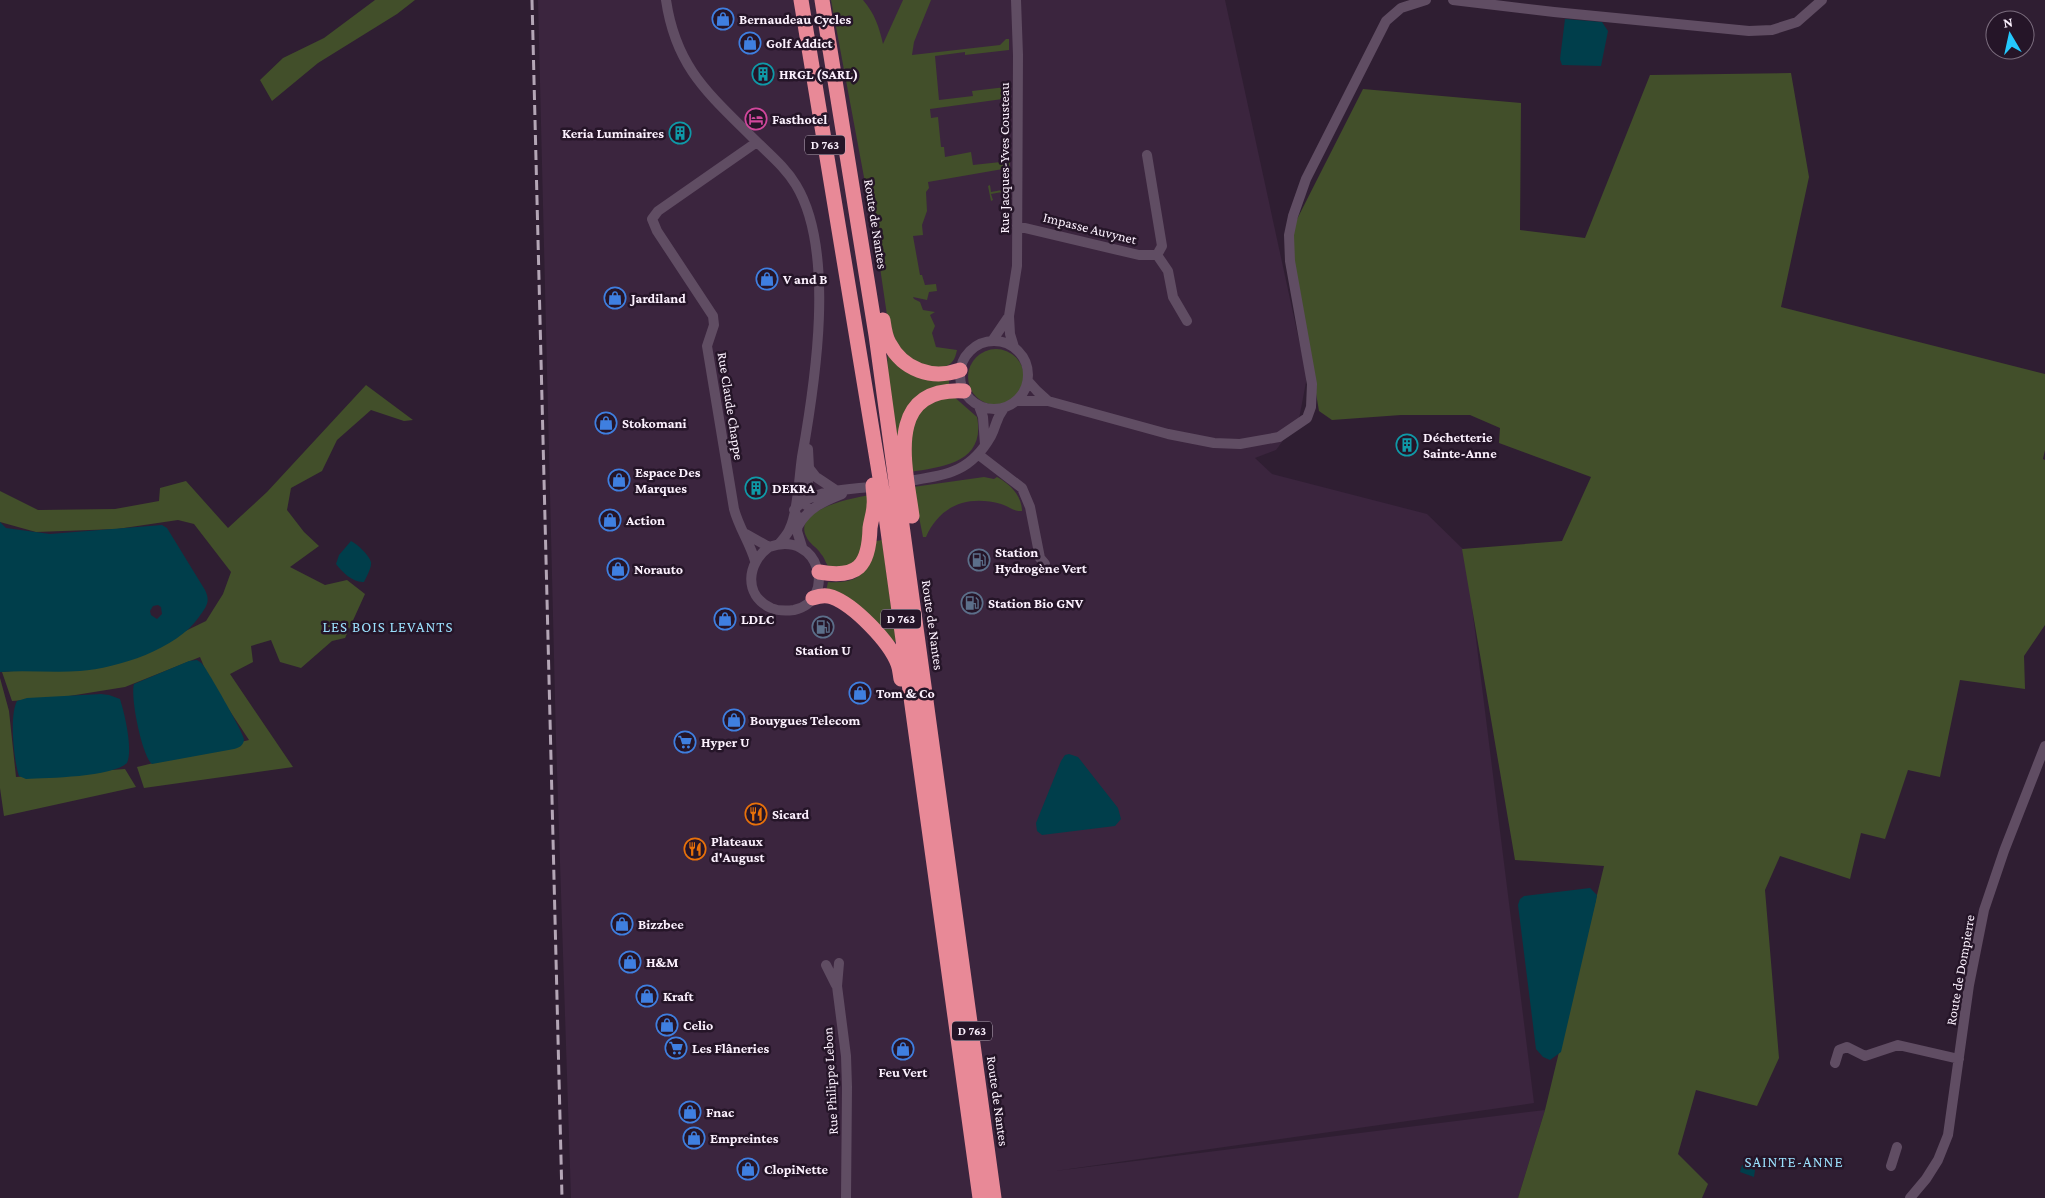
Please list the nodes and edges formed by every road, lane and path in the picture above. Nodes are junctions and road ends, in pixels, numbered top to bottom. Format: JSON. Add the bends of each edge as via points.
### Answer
{"nodes":[{"id":1,"x":666,"y":0,"type":"edge"},
{"id":2,"x":801,"y":0,"type":"edge"},
{"id":3,"x":822,"y":0,"type":"edge"},
{"id":4,"x":1016,"y":0,"type":"edge"},
{"id":5,"x":1426,"y":0,"type":"edge"},
{"id":6,"x":1453,"y":0,"type":"edge"},
{"id":7,"x":1822,"y":0,"type":"edge"},
{"id":8,"x":757,"y":142,"type":"junction"},
{"id":9,"x":1148,"y":155,"type":"dead end"},
{"id":10,"x":1017,"y":226,"type":"junction"},
{"id":11,"x":1157,"y":255,"type":"junction"},
{"id":12,"x":866,"y":266,"type":"junction"},
{"id":13,"x":1009,"y":316,"type":"junction"},
{"id":14,"x":1187,"y":321,"type":"dead end"},
{"id":15,"x":992,"y":341,"type":"junction"},
{"id":16,"x":1014,"y":347,"type":"junction"},
{"id":17,"x":960,"y":370,"type":"junction"},
{"id":18,"x":1028,"y":381,"type":"junction"},
{"id":19,"x":964,"y":391,"type":"junction"},
{"id":20,"x":1048,"y":400,"type":"junction"},
{"id":21,"x":1017,"y":401,"type":"junction"},
{"id":22,"x":979,"y":406,"type":"junction"},
{"id":23,"x":1004,"y":408,"type":"junction"},
{"id":24,"x":807,"y":438,"type":"junction"},
{"id":25,"x":985,"y":445,"type":"junction"},
{"id":26,"x":979,"y":455,"type":"junction"},
{"id":27,"x":878,"y":460,"type":"junction"},
{"id":28,"x":809,"y":468,"type":"junction"},
{"id":29,"x":836,"y":490,"type":"junction"},
{"id":30,"x":851,"y":490,"type":"junction"},
{"id":31,"x":807,"y":499,"type":"junction"},
{"id":32,"x":794,"y":510,"type":"junction"},
{"id":33,"x":797,"y":526,"type":"junction"},
{"id":34,"x":746,"y":534,"type":"junction"},
{"id":35,"x":774,"y":545,"type":"junction"},
{"id":36,"x":802,"y":547,"type":"junction"},
{"id":37,"x":755,"y":562,"type":"junction"},
{"id":38,"x":1044,"y":564,"type":"dead end"},
{"id":39,"x":819,"y":572,"type":"junction"},
{"id":40,"x":813,"y":598,"type":"junction"},
{"id":41,"x":925,"y":687,"type":"junction"},
{"id":42,"x":917,"y":737,"type":"junction"},
{"id":43,"x":2045,"y":746,"type":"edge"},
{"id":44,"x":838,"y":963,"type":"dead end"},
{"id":45,"x":826,"y":965,"type":"dead end"},
{"id":46,"x":837,"y":986,"type":"junction"},
{"id":47,"x":1959,"y":1059,"type":"junction"},
{"id":48,"x":1835,"y":1063,"type":"dead end"},
{"id":49,"x":1897,"y":1147,"type":"dead end"},
{"id":50,"x":1891,"y":1166,"type":"dead end"},
{"id":51,"x":846,"y":1198,"type":"edge"},
{"id":52,"x":980,"y":1198,"type":"edge"},
{"id":53,"x":994,"y":1198,"type":"edge"},
{"id":54,"x":1910,"y":1198,"type":"edge"}],
"edges":[{"from":1,"to":8,"type":"street","via":[[675,41],[688,68],[706,92]]},
{"from":2,"to":27,"type":"highway","number":"D 763"},
{"from":3,"to":12,"type":"highway","name":"Route de Nantes","number":"D 763"},
{"from":4,"to":10,"type":"street","name":"Rue Jacques-Yves Cousteau"},
{"from":5,"to":20,"type":"street","via":[[1401,8],[1386,21],[1306,179],[1293,216],[1289,235],[1290,261],[1312,384],[1308,418],[1280,437],[1240,444],[1214,443],[1168,434]]},
{"from":6,"to":7,"type":"street","via":[[1750,31],[1772,30],[1797,22]]},
{"from":8,"to":24,"type":"street","via":[[780,164],[796,186],[814,234],[818,262],[817,352]]},
{"from":8,"to":34,"type":"street","name":"Rue Claude Chappe","via":[[658,210],[652,219],[656,231],[713,316],[714,325],[707,346],[734,509]]},
{"from":9,"to":11,"type":"street","via":[[1162,246]]},
{"from":10,"to":11,"type":"street","name":"Impasse Auvynet","via":[[1139,255]]},
{"from":10,"to":13,"type":"street","name":"Rue Jacques-Yves Cousteau","via":[[1017,266]]},
{"from":11,"to":14,"type":"street","via":[[1168,272],[1173,297]]},
{"from":12,"to":17,"type":"highway","via":[[877,281],[888,342],[902,360],[917,370],[935,375]]},
{"from":12,"to":41,"type":"highway","name":"Route de Nantes","number":"D 763"},
{"from":13,"to":15,"type":"street","name":"Rue Jacques-Yves Cousteau"},
{"from":13,"to":16,"type":"street","name":"Rue Jacques-Yves Cousteau"},
{"from":15,"to":16,"type":"street"},
{"from":15,"to":17,"type":"street","via":[[971,350]]},
{"from":16,"to":18,"type":"street","via":[[1026,362]]},
{"from":17,"to":19,"type":"street"},
{"from":18,"to":20,"type":"street"},
{"from":18,"to":21,"type":"street"},
{"from":19,"to":22,"type":"street"},
{"from":19,"to":41,"type":"highway","via":[[944,390],[923,399],[906,424],[904,440],[913,526],[931,653]]},
{"from":20,"to":21,"type":"street"},
{"from":21,"to":23,"type":"street"},
{"from":22,"to":23,"type":"street"},
{"from":22,"to":25,"type":"street"},
{"from":23,"to":25,"type":"street"},
{"from":24,"to":28,"type":"street"},
{"from":24,"to":32,"type":"street"},
{"from":25,"to":26,"type":"street"},
{"from":26,"to":30,"type":"street","via":[[966,466],[949,473]]},
{"from":26,"to":38,"type":"street","via":[[1022,488]]},
{"from":27,"to":39,"type":"highway","via":[[872,473],[874,504],[871,543],[866,557],[851,572]]},
{"from":27,"to":42,"type":"highway","number":"D 763"},
{"from":28,"to":29,"type":"street","via":[[816,477]]},
{"from":28,"to":31,"type":"street"},
{"from":29,"to":30,"type":"street"},
{"from":29,"to":31,"type":"street"},
{"from":30,"to":33,"type":"street","via":[[812,508]]},
{"from":31,"to":32,"type":"street"},
{"from":31,"to":33,"type":"street"},
{"from":32,"to":35,"type":"street","via":[[790,528]]},
{"from":33,"to":36,"type":"street"},
{"from":34,"to":35,"type":"street"},
{"from":34,"to":37,"type":"street"},
{"from":35,"to":36,"type":"street"},
{"from":35,"to":37,"type":"street","via":[[761,553]]},
{"from":36,"to":39,"type":"street","via":[[815,561]]},
{"from":37,"to":40,"type":"street","via":[[751,580],[755,596],[763,604],[785,611],[806,605]]},
{"from":39,"to":40,"type":"street"},
{"from":40,"to":42,"type":"highway","via":[[832,597],[845,604],[888,645],[898,664],[906,714]]},
{"from":41,"to":53,"type":"highway","name":"Route de Nantes","number":"D 763"},
{"from":42,"to":52,"type":"highway","number":"D 763"},
{"from":43,"to":47,"type":"street","name":"Route de Dompierre","via":[[1984,910]]},
{"from":44,"to":46,"type":"street","name":"Rue Philippe Lebon"},
{"from":45,"to":46,"type":"street"},
{"from":46,"to":51,"type":"street","name":"Rue Philippe Lebon","via":[[847,1087]]},
{"from":47,"to":48,"type":"street","via":[[1898,1045],[1865,1056],[1847,1047],[1839,1050]]},
{"from":47,"to":54,"type":"street","name":"Route de Dompierre","via":[[1948,1135],[1938,1160]]},
{"from":49,"to":50,"type":"street"}]}
